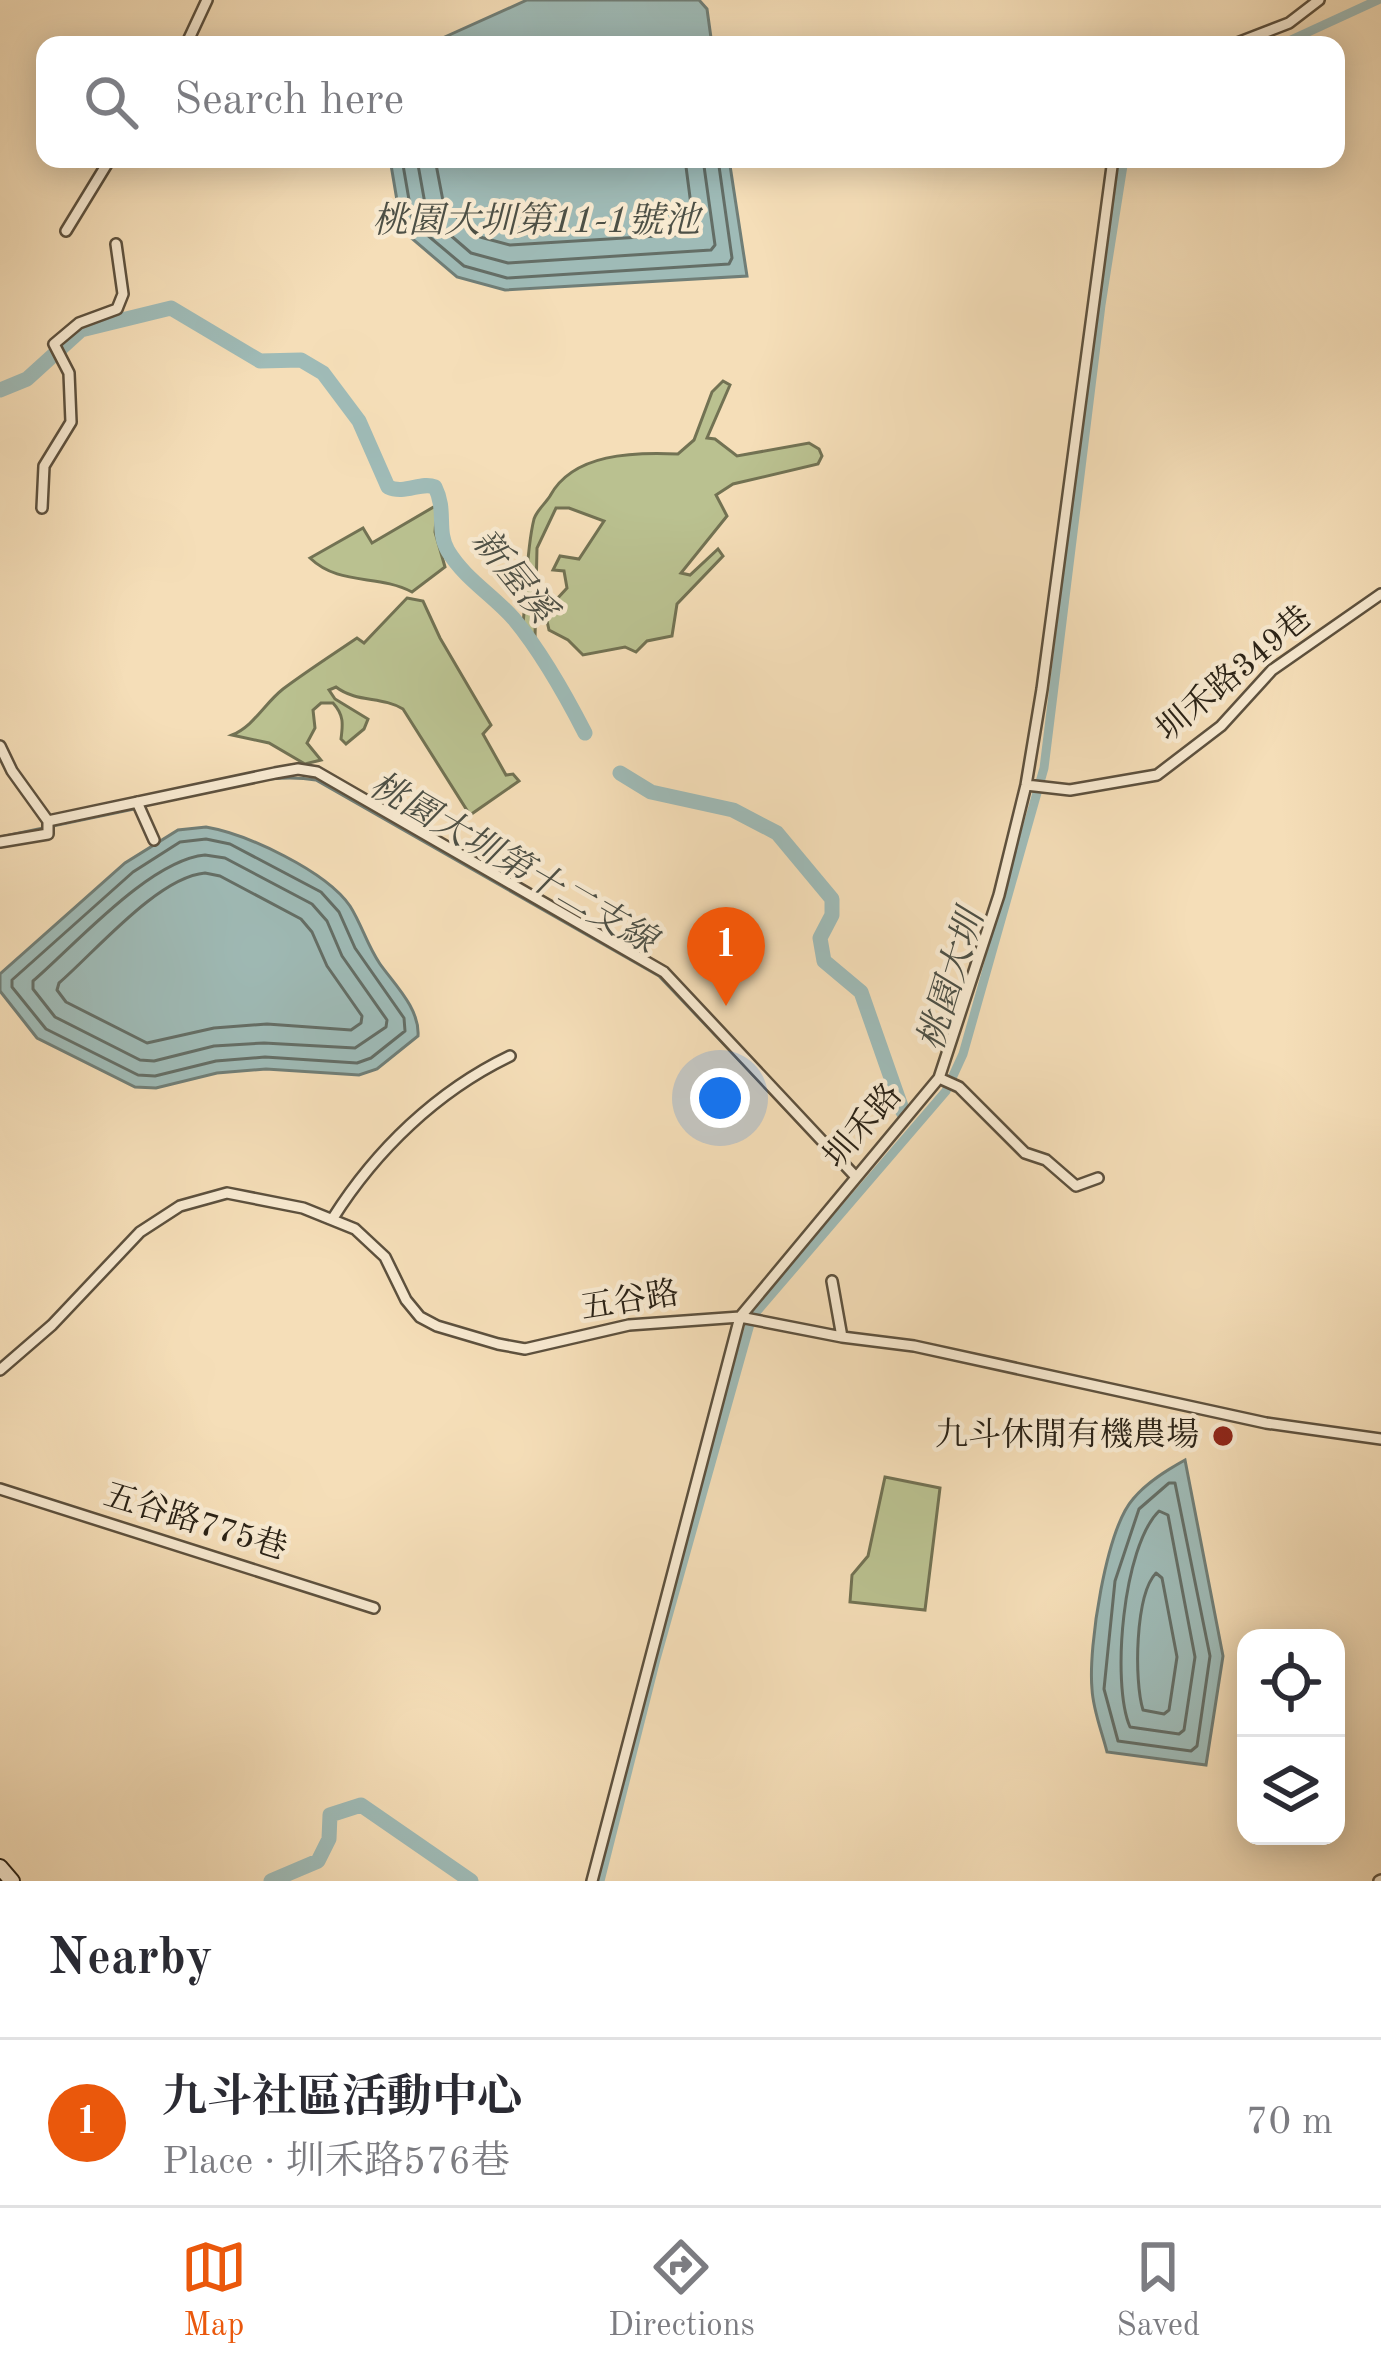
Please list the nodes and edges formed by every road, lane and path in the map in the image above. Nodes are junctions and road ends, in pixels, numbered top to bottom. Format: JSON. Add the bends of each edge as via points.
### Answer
{"nodes":[{"id":1,"x":207,"y":0,"type":"edge"},
{"id":2,"x":1319,"y":0,"type":"edge"},
{"id":3,"x":190,"y":36,"type":"edge"},
{"id":4,"x":1255,"y":36,"type":"edge"},
{"id":5,"x":104,"y":168,"type":"edge"},
{"id":6,"x":1112,"y":168,"type":"edge"},
{"id":7,"x":66,"y":231,"type":"dead end"},
{"id":8,"x":116,"y":244,"type":"dead end"},
{"id":9,"x":42,"y":508,"type":"dead end"},
{"id":10,"x":1381,"y":594,"type":"edge"},
{"id":11,"x":0,"y":746,"type":"edge"},
{"id":12,"x":1029,"y":785,"type":"junction"},
{"id":13,"x":136,"y":802,"type":"junction"},
{"id":14,"x":48,"y":821,"type":"junction"},
{"id":15,"x":154,"y":840,"type":"dead end"},
{"id":16,"x":0,"y":842,"type":"edge"},
{"id":17,"x":510,"y":1056,"type":"dead end"},
{"id":18,"x":941,"y":1078,"type":"junction"},
{"id":19,"x":856,"y":1177,"type":"junction"},
{"id":20,"x":1098,"y":1178,"type":"dead end"},
{"id":21,"x":333,"y":1218,"type":"junction"},
{"id":22,"x":832,"y":1281,"type":"dead end"},
{"id":23,"x":745,"y":1318,"type":"junction"},
{"id":24,"x":842,"y":1337,"type":"junction"},
{"id":25,"x":0,"y":1370,"type":"edge"},
{"id":26,"x":1381,"y":1439,"type":"edge"},
{"id":27,"x":0,"y":1489,"type":"edge"},
{"id":28,"x":374,"y":1608,"type":"dead end"},
{"id":29,"x":0,"y":1867,"type":"edge"},
{"id":30,"x":12,"y":1881,"type":"edge"},
{"id":31,"x":592,"y":1881,"type":"edge"}],
"edges":[{"from":1,"to":3,"type":"street"},
{"from":2,"to":4,"type":"street"},
{"from":5,"to":7,"type":"street"},
{"from":6,"to":12,"type":"street","name":"圳禾路"},
{"from":8,"to":9,"type":"street","via":[[123,295],[117,309],[56,339],[71,422],[44,466]]},
{"from":10,"to":12,"type":"street","name":"圳禾路349巷","via":[[1272,670],[1221,726],[1157,775],[1070,790]]},
{"from":11,"to":14,"type":"street"},
{"from":12,"to":18,"type":"street","name":"圳禾路"},
{"from":13,"to":14,"type":"street"},
{"from":13,"to":15,"type":"street"},
{"from":13,"to":19,"type":"street","via":[[298,769],[346,787],[664,972]]},
{"from":14,"to":16,"type":"street","via":[[48,834]]},
{"from":17,"to":21,"type":"street","via":[[386,1145]]},
{"from":18,"to":19,"type":"street","name":"圳禾路"},
{"from":18,"to":20,"type":"street","via":[[1025,1154],[1046,1160],[1076,1186]]},
{"from":19,"to":23,"type":"street","name":"圳禾路"},
{"from":21,"to":23,"type":"street","name":"五谷路","via":[[385,1256],[420,1317],[498,1344],[525,1348],[628,1325]]},
{"from":21,"to":25,"type":"street","name":"五谷路","via":[[236,1193],[180,1206],[140,1232]]},
{"from":22,"to":24,"type":"street"},
{"from":23,"to":24,"type":"street","name":"五谷路"},
{"from":23,"to":31,"type":"street","name":"圳禾路"},
{"from":24,"to":26,"type":"street","name":"五谷路","via":[[1264,1423]]},
{"from":27,"to":28,"type":"street","name":"五谷路775巷"},
{"from":29,"to":30,"type":"street"}]}
